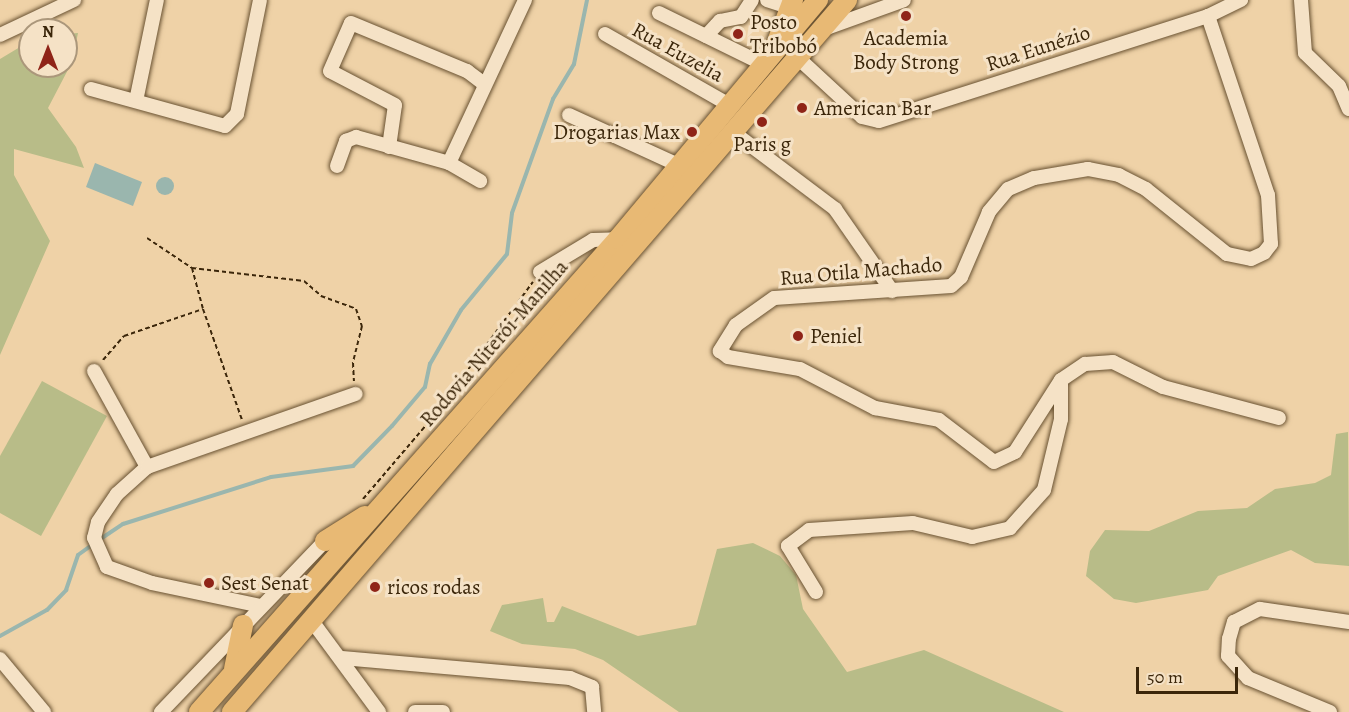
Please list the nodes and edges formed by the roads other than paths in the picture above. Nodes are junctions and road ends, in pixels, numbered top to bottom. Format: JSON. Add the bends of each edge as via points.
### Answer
{"nodes":[{"id":1,"x":74,"y":0,"type":"edge"},
{"id":2,"x":158,"y":0,"type":"edge"},
{"id":3,"x":260,"y":0,"type":"edge"},
{"id":4,"x":525,"y":0,"type":"edge"},
{"id":5,"x":752,"y":0,"type":"edge"},
{"id":6,"x":767,"y":0,"type":"edge"},
{"id":7,"x":818,"y":0,"type":"edge"},
{"id":8,"x":847,"y":0,"type":"edge"},
{"id":9,"x":904,"y":0,"type":"edge"},
{"id":10,"x":1241,"y":0,"type":"edge"},
{"id":11,"x":1301,"y":0,"type":"edge"},
{"id":12,"x":791,"y":4,"type":"edge"},
{"id":13,"x":659,"y":13,"type":"dead end"},
{"id":14,"x":1208,"y":16,"type":"junction"},
{"id":15,"x":822,"y":30,"type":"junction"},
{"id":16,"x":605,"y":34,"type":"dead end"},
{"id":17,"x":0,"y":35,"type":"edge"},
{"id":18,"x":706,"y":36,"type":"junction"},
{"id":19,"x":797,"y":57,"type":"junction"},
{"id":20,"x":769,"y":60,"type":"junction"},
{"id":21,"x":484,"y":84,"type":"junction"},
{"id":22,"x":91,"y":89,"type":"dead end"},
{"id":23,"x":136,"y":101,"type":"junction"},
{"id":24,"x":731,"y":106,"type":"junction"},
{"id":25,"x":1349,"y":109,"type":"edge"},
{"id":26,"x":569,"y":115,"type":"dead end"},
{"id":27,"x":733,"y":132,"type":"junction"},
{"id":28,"x":389,"y":147,"type":"junction"},
{"id":29,"x":449,"y":163,"type":"junction"},
{"id":30,"x":678,"y":165,"type":"junction"},
{"id":31,"x":337,"y":166,"type":"dead end"},
{"id":32,"x":480,"y":181,"type":"dead end"},
{"id":33,"x":618,"y":239,"type":"junction"},
{"id":34,"x":540,"y":272,"type":"road end"},
{"id":35,"x":892,"y":291,"type":"junction"},
{"id":36,"x":94,"y":371,"type":"road end"},
{"id":37,"x":1061,"y":380,"type":"junction"},
{"id":38,"x":356,"y":394,"type":"road end"},
{"id":39,"x":1279,"y":418,"type":"dead end"},
{"id":40,"x":147,"y":466,"type":"junction"},
{"id":41,"x":388,"y":502,"type":"junction"},
{"id":42,"x":325,"y":542,"type":"joint"},
{"id":43,"x":816,"y":592,"type":"dead end"},
{"id":44,"x":261,"y":606,"type":"junction"},
{"id":45,"x":312,"y":621,"type":"junction"},
{"id":46,"x":1349,"y":622,"type":"edge"},
{"id":47,"x":243,"y":625,"type":"junction"},
{"id":48,"x":342,"y":658,"type":"junction"},
{"id":49,"x":3,"y":663,"type":"edge"},
{"id":50,"x":234,"y":672,"type":"junction"},
{"id":51,"x":44,"y":712,"type":"edge"},
{"id":52,"x":161,"y":712,"type":"edge"},
{"id":53,"x":199,"y":712,"type":"edge"},
{"id":54,"x":232,"y":712,"type":"edge"},
{"id":55,"x":379,"y":712,"type":"edge"},
{"id":56,"x":416,"y":712,"type":"edge"},
{"id":57,"x":443,"y":712,"type":"edge"},
{"id":58,"x":594,"y":712,"type":"edge"},
{"id":59,"x":1330,"y":712,"type":"edge"}],
"edges":[{"from":1,"to":17,"type":"street"},
{"from":2,"to":23,"type":"street"},
{"from":3,"to":23,"type":"street","via":[[232,122],[217,126]]},
{"from":4,"to":21,"type":"street"},
{"from":5,"to":18,"type":"street","via":[[741,18],[720,21]]},
{"from":6,"to":12,"type":"street"},
{"from":7,"to":20,"type":"highway","name":"Rodovia Niterói-Manilha"},
{"from":8,"to":15,"type":"highway","name":"Rodovia Niterói-Manilha"},
{"from":9,"to":15,"type":"street"},
{"from":10,"to":14,"type":"street","name":"Rua Eunézio"},
{"from":11,"to":25,"type":"street","via":[[1305,53],[1339,86]]},
{"from":12,"to":20,"type":"highway"},
{"from":13,"to":18,"type":"street"},
{"from":14,"to":19,"type":"street","name":"Rua Eunézio","via":[[879,121],[862,117]]},
{"from":14,"to":35,"type":"street","name":"Rua Otila Machado","via":[[1268,195],[1271,244],[1264,253],[1251,260],[1227,254],[1146,189],[1119,175],[1088,169],[1035,178],[1008,189],[989,212],[962,277],[951,286]]},
{"from":15,"to":19,"type":"highway","name":"Rodovia Niterói-Manilha"},
{"from":16,"to":24,"type":"street","name":"Rua Euzelia"},
{"from":18,"to":20,"type":"street"},
{"from":19,"to":27,"type":"highway","name":"Rodovia Niterói-Manilha"},
{"from":20,"to":24,"type":"highway","name":"Rodovia Niterói-Manilha"},
{"from":21,"to":28,"type":"street","via":[[468,71],[351,23],[330,71],[395,105]]},
{"from":21,"to":29,"type":"street"},
{"from":22,"to":23,"type":"street"},
{"from":24,"to":30,"type":"highway","name":"Rodovia Niterói-Manilha"},
{"from":26,"to":30,"type":"street"},
{"from":27,"to":35,"type":"street","via":[[835,209]]},
{"from":27,"to":45,"type":"highway","name":"Rodovia Niterói-Manilha"},
{"from":28,"to":29,"type":"street"},
{"from":28,"to":31,"type":"street","via":[[350,138]]},
{"from":29,"to":32,"type":"street"},
{"from":30,"to":33,"type":"highway","name":"Rodovia Niterói-Manilha"},
{"from":33,"to":34,"type":"street","via":[[593,240]]},
{"from":33,"to":41,"type":"highway","name":"Rodovia Niterói-Manilha"},
{"from":35,"to":37,"type":"street","name":"Rua Otila Machado","via":[[774,298],[736,325],[720,351],[728,357],[800,369],[875,408],[939,420],[994,462],[1015,452]]},
{"from":36,"to":40,"type":"street"},
{"from":37,"to":39,"type":"street","name":"Rua Otila Machado","via":[[1085,364],[1113,362],[1164,387]]},
{"from":37,"to":43,"type":"street","via":[[1061,419],[1044,490],[1010,528],[972,537],[913,523],[809,530],[788,546]]},
{"from":38,"to":40,"type":"street"},
{"from":40,"to":44,"type":"street","via":[[117,494],[94,538],[107,567],[152,583]]},
{"from":41,"to":42,"type":"highway"},
{"from":41,"to":50,"type":"highway","name":"Rodovia Niterói-Manilha"},
{"from":42,"to":44,"type":"street"},
{"from":44,"to":47,"type":"street"},
{"from":45,"to":48,"type":"street"},
{"from":45,"to":54,"type":"highway","name":"Rodovia Niterói-Manilha"},
{"from":46,"to":59,"type":"street","via":[[1260,609],[1234,622],[1229,639],[1228,656],[1248,678]]},
{"from":47,"to":50,"type":"highway"},
{"from":47,"to":52,"type":"street"},
{"from":48,"to":55,"type":"street"},
{"from":48,"to":58,"type":"street","via":[[570,678],[592,687]]},
{"from":49,"to":51,"type":"street"},
{"from":50,"to":53,"type":"highway","name":"Rodovia Niterói-Manilha"},
{"from":56,"to":57,"type":"street"}]}
